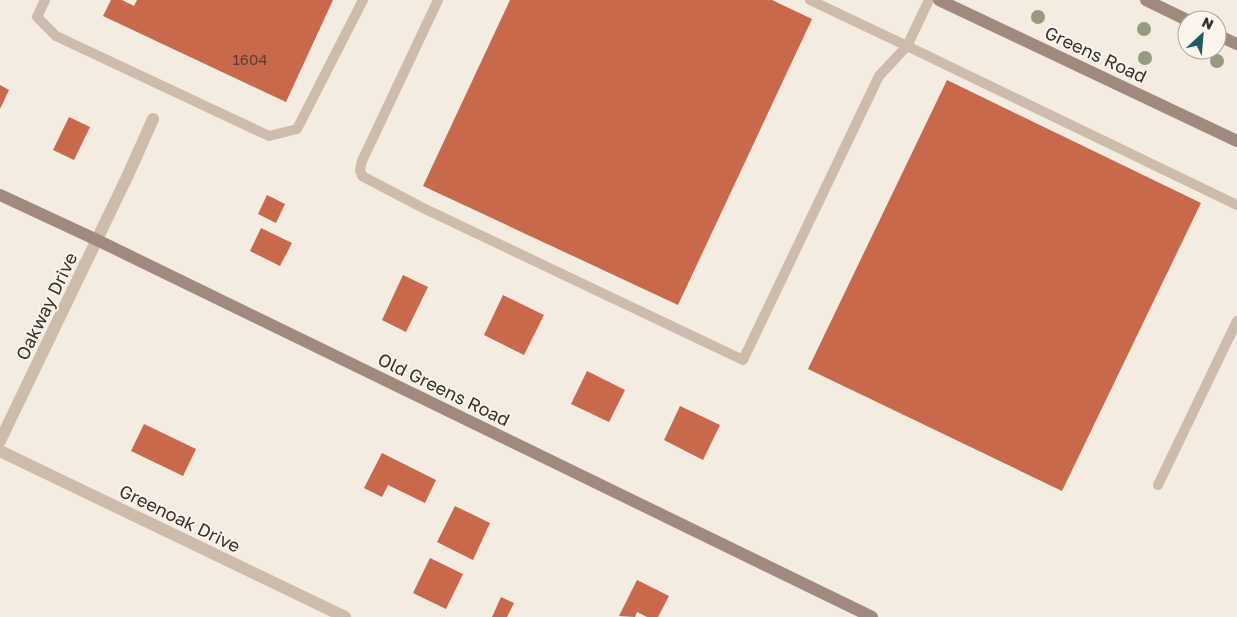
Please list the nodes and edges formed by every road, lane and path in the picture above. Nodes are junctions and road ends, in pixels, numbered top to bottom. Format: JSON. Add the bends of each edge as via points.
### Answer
{"nodes":[{"id":1,"x":45,"y":0,"type":"edge"},
{"id":2,"x":363,"y":0,"type":"edge"},
{"id":3,"x":438,"y":0,"type":"edge"},
{"id":4,"x":810,"y":0,"type":"edge"},
{"id":5,"x":929,"y":0,"type":"edge"},
{"id":6,"x":939,"y":0,"type":"edge"},
{"id":7,"x":1146,"y":0,"type":"edge"},
{"id":8,"x":1177,"y":15,"type":"edge"},
{"id":9,"x":907,"y":46,"type":"junction"},
{"id":10,"x":153,"y":119,"type":"dead end"},
{"id":11,"x":1237,"y":141,"type":"edge"},
{"id":12,"x":0,"y":195,"type":"edge"},
{"id":13,"x":1237,"y":205,"type":"edge"},
{"id":14,"x":98,"y":240,"type":"junction"},
{"id":15,"x":1237,"y":321,"type":"edge"},
{"id":16,"x":0,"y":441,"type":"edge"},
{"id":17,"x":0,"y":451,"type":"edge"},
{"id":18,"x":1158,"y":484,"type":"dead end"},
{"id":19,"x":345,"y":617,"type":"edge"},
{"id":20,"x":872,"y":617,"type":"edge"}],
"edges":[{"from":1,"to":2,"type":"lane","via":[[37,17],[56,36],[269,136],[297,129]]},
{"from":3,"to":9,"type":"lane","via":[[362,161],[362,176],[743,360],[879,76]]},
{"from":4,"to":9,"type":"lane"},
{"from":5,"to":9,"type":"lane"},
{"from":6,"to":11,"type":"street","name":"Greens Road"},
{"from":7,"to":8,"type":"street"},
{"from":9,"to":13,"type":"lane"},
{"from":10,"to":14,"type":"street","name":"Oakway Drive"},
{"from":12,"to":14,"type":"street","name":"Old Greens Road"},
{"from":14,"to":16,"type":"street","name":"Oakway Drive"},
{"from":14,"to":20,"type":"street","name":"Old Greens Road"},
{"from":15,"to":18,"type":"lane"},
{"from":17,"to":19,"type":"street","name":"Greenoak Drive"}]}
